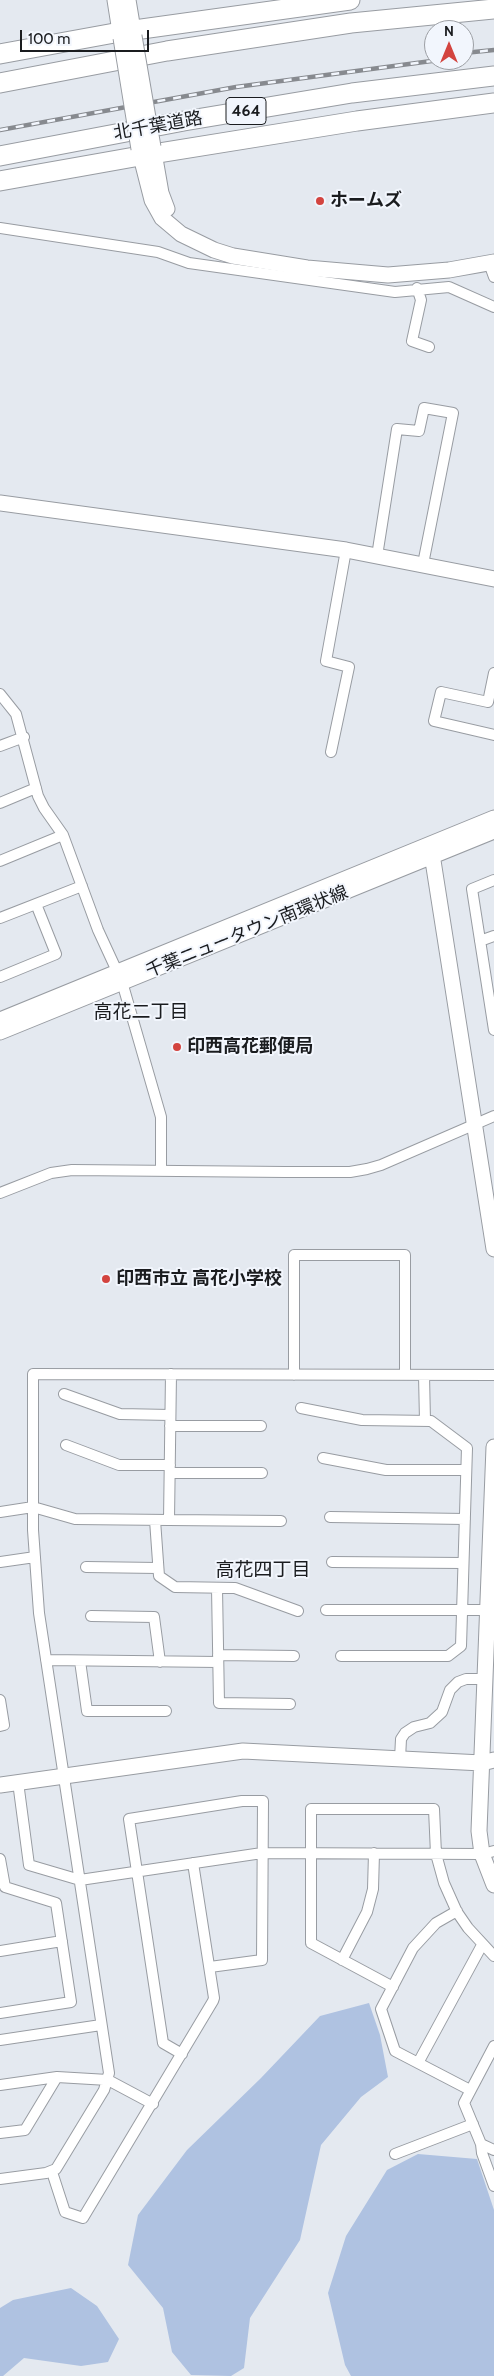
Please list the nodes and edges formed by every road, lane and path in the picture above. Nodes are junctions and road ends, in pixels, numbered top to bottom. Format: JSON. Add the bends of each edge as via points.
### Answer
{"nodes":[{"id":1,"x":115,"y":0,"type":"edge"},
{"id":2,"x":128,"y":0,"type":"edge"},
{"id":3,"x":350,"y":0,"type":"edge"},
{"id":4,"x":264,"y":6,"type":"edge"},
{"id":5,"x":494,"y":9,"type":"edge"},
{"id":6,"x":127,"y":34,"type":"junction"},
{"id":7,"x":0,"y":54,"type":"edge"},
{"id":8,"x":494,"y":76,"type":"edge"},
{"id":9,"x":0,"y":83,"type":"edge"},
{"id":10,"x":494,"y":103,"type":"edge"},
{"id":11,"x":146,"y":151,"type":"junction"},
{"id":12,"x":0,"y":156,"type":"edge"},
{"id":13,"x":0,"y":181,"type":"edge"},
{"id":14,"x":0,"y":228,"type":"edge"},
{"id":15,"x":492,"y":267,"type":"edge"},
{"id":16,"x":417,"y":288,"type":"junction"},
{"id":17,"x":494,"y":307,"type":"edge"},
{"id":18,"x":430,"y":347,"type":"dead end"},
{"id":19,"x":0,"y":503,"type":"edge"},
{"id":20,"x":346,"y":550,"type":"junction"},
{"id":21,"x":377,"y":556,"type":"junction"},
{"id":22,"x":423,"y":564,"type":"junction"},
{"id":23,"x":494,"y":579,"type":"edge"},
{"id":24,"x":494,"y":673,"type":"edge"},
{"id":25,"x":0,"y":694,"type":"edge"},
{"id":26,"x":494,"y":735,"type":"edge"},
{"id":27,"x":24,"y":736,"type":"junction"},
{"id":28,"x":0,"y":746,"type":"edge"},
{"id":29,"x":331,"y":752,"type":"dead end"},
{"id":30,"x":36,"y":788,"type":"junction"},
{"id":31,"x":0,"y":803,"type":"edge"},
{"id":32,"x":494,"y":818,"type":"edge"},
{"id":33,"x":494,"y":831,"type":"edge"},
{"id":34,"x":63,"y":835,"type":"junction"},
{"id":35,"x":431,"y":850,"type":"junction"},
{"id":36,"x":0,"y":861,"type":"edge"},
{"id":37,"x":494,"y":880,"type":"edge"},
{"id":38,"x":82,"y":886,"type":"junction"},
{"id":39,"x":36,"y":904,"type":"junction"},
{"id":40,"x":0,"y":918,"type":"edge"},
{"id":41,"x":494,"y":936,"type":"edge"},
{"id":42,"x":480,"y":941,"type":"junction"},
{"id":43,"x":0,"y":977,"type":"edge"},
{"id":44,"x":120,"y":977,"type":"junction"},
{"id":45,"x":0,"y":1020,"type":"edge"},
{"id":46,"x":494,"y":1030,"type":"edge"},
{"id":47,"x":0,"y":1032,"type":"edge"},
{"id":48,"x":494,"y":1116,"type":"edge"},
{"id":49,"x":473,"y":1125,"type":"junction"},
{"id":50,"x":161,"y":1170,"type":"junction"},
{"id":51,"x":0,"y":1194,"type":"edge"},
{"id":52,"x":490,"y":1199,"type":"edge"},
{"id":53,"x":494,"y":1249,"type":"edge"},
{"id":54,"x":171,"y":1374,"type":"junction"},
{"id":55,"x":294,"y":1374,"type":"junction"},
{"id":56,"x":405,"y":1375,"type":"junction"},
{"id":57,"x":424,"y":1375,"type":"junction"},
{"id":58,"x":494,"y":1375,"type":"edge"},
{"id":59,"x":64,"y":1394,"type":"dead end"},
{"id":60,"x":301,"y":1408,"type":"dead end"},
{"id":61,"x":170,"y":1415,"type":"junction"},
{"id":62,"x":425,"y":1421,"type":"junction"},
{"id":63,"x":170,"y":1426,"type":"junction"},
{"id":64,"x":261,"y":1426,"type":"dead end"},
{"id":65,"x":66,"y":1445,"type":"dead end"},
{"id":66,"x":494,"y":1447,"type":"edge"},
{"id":67,"x":323,"y":1458,"type":"dead end"},
{"id":68,"x":170,"y":1469,"type":"junction"},
{"id":69,"x":466,"y":1470,"type":"junction"},
{"id":70,"x":262,"y":1473,"type":"dead end"},
{"id":71,"x":33,"y":1507,"type":"junction"},
{"id":72,"x":0,"y":1512,"type":"edge"},
{"id":73,"x":330,"y":1516,"type":"dead end"},
{"id":74,"x":465,"y":1518,"type":"junction"},
{"id":75,"x":155,"y":1520,"type":"junction"},
{"id":76,"x":169,"y":1520,"type":"junction"},
{"id":77,"x":281,"y":1520,"type":"dead end"},
{"id":78,"x":34,"y":1557,"type":"junction"},
{"id":79,"x":0,"y":1562,"type":"edge"},
{"id":80,"x":332,"y":1562,"type":"dead end"},
{"id":81,"x":463,"y":1563,"type":"junction"},
{"id":82,"x":86,"y":1567,"type":"dead end"},
{"id":83,"x":158,"y":1568,"type":"junction"},
{"id":84,"x":217,"y":1588,"type":"junction"},
{"id":85,"x":326,"y":1610,"type":"dead end"},
{"id":86,"x":461,"y":1610,"type":"junction"},
{"id":87,"x":488,"y":1610,"type":"junction"},
{"id":88,"x":298,"y":1611,"type":"dead end"},
{"id":89,"x":91,"y":1616,"type":"dead end"},
{"id":90,"x":294,"y":1656,"type":"dead end"},
{"id":91,"x":341,"y":1656,"type":"dead end"},
{"id":92,"x":218,"y":1658,"type":"junction"},
{"id":93,"x":46,"y":1660,"type":"junction"},
{"id":94,"x":80,"y":1660,"type":"junction"},
{"id":95,"x":160,"y":1662,"type":"junction"},
{"id":96,"x":485,"y":1679,"type":"junction"},
{"id":97,"x":0,"y":1700,"type":"edge"},
{"id":98,"x":290,"y":1704,"type":"dead end"},
{"id":99,"x":166,"y":1712,"type":"dead end"},
{"id":100,"x":0,"y":1726,"type":"edge"},
{"id":101,"x":400,"y":1759,"type":"junction"},
{"id":102,"x":488,"y":1761,"type":"edge"},
{"id":103,"x":65,"y":1774,"type":"junction"},
{"id":104,"x":18,"y":1782,"type":"junction"},
{"id":105,"x":0,"y":1785,"type":"edge"},
{"id":106,"x":488,"y":1852,"type":"edge"},
{"id":107,"x":262,"y":1853,"type":"junction"},
{"id":108,"x":310,"y":1853,"type":"junction"},
{"id":109,"x":374,"y":1853,"type":"junction"},
{"id":110,"x":436,"y":1854,"type":"junction"},
{"id":111,"x":0,"y":1859,"type":"edge"},
{"id":112,"x":194,"y":1863,"type":"junction"},
{"id":113,"x":137,"y":1871,"type":"junction"},
{"id":114,"x":80,"y":1880,"type":"junction"},
{"id":115,"x":494,"y":1885,"type":"edge"},
{"id":116,"x":3,"y":1887,"type":"edge"},
{"id":117,"x":457,"y":1911,"type":"junction"},
{"id":118,"x":62,"y":1941,"type":"junction"},
{"id":119,"x":482,"y":1944,"type":"junction"},
{"id":120,"x":0,"y":1951,"type":"edge"},
{"id":121,"x":494,"y":1956,"type":"edge"},
{"id":122,"x":342,"y":1960,"type":"junction"},
{"id":123,"x":210,"y":1967,"type":"junction"},
{"id":124,"x":393,"y":1987,"type":"junction"},
{"id":125,"x":0,"y":2013,"type":"edge"},
{"id":126,"x":101,"y":2025,"type":"junction"},
{"id":127,"x":0,"y":2040,"type":"edge"},
{"id":128,"x":494,"y":2046,"type":"edge"},
{"id":129,"x":182,"y":2054,"type":"junction"},
{"id":130,"x":418,"y":2063,"type":"junction"},
{"id":131,"x":57,"y":2077,"type":"junction"},
{"id":132,"x":108,"y":2080,"type":"junction"},
{"id":133,"x":0,"y":2085,"type":"edge"},
{"id":134,"x":470,"y":2090,"type":"junction"},
{"id":135,"x":153,"y":2104,"type":"junction"},
{"id":136,"x":473,"y":2124,"type":"junction"},
{"id":137,"x":0,"y":2133,"type":"edge"},
{"id":138,"x":482,"y":2144,"type":"junction"},
{"id":139,"x":494,"y":2150,"type":"edge"},
{"id":140,"x":395,"y":2154,"type":"dead end"},
{"id":141,"x":52,"y":2172,"type":"junction"},
{"id":142,"x":0,"y":2179,"type":"edge"},
{"id":143,"x":494,"y":2186,"type":"edge"}],
"edges":[{"from":1,"to":6,"type":"street"},
{"from":2,"to":6,"type":"street"},
{"from":3,"to":4,"type":"highway"},
{"from":4,"to":6,"type":"highway"},
{"from":5,"to":9,"type":"highway","via":[[342,25],[167,51]]},
{"from":6,"to":7,"type":"highway"},
{"from":6,"to":11,"type":"street","bridge":true},
{"from":8,"to":12,"type":"highway","name":"北千葉道路","number":"464","via":[[343,94]]},
{"from":10,"to":11,"type":"highway","name":"北千葉道路","number":"464"},
{"from":11,"to":13,"type":"highway","name":"北千葉道路","number":"464"},
{"from":11,"to":15,"type":"street","via":[[169,213],[182,230],[198,243],[233,256],[361,273],[416,273]]},
{"from":14,"to":16,"type":"street","via":[[158,252],[189,263],[395,292]]},
{"from":16,"to":17,"type":"street","via":[[449,286]]},
{"from":16,"to":18,"type":"street","via":[[421,300],[412,341]]},
{"from":19,"to":20,"type":"street"},
{"from":20,"to":21,"type":"street"},
{"from":20,"to":29,"type":"street","via":[[326,662],[349,668]]},
{"from":21,"to":22,"type":"street"},
{"from":21,"to":22,"type":"street","via":[[397,429],[419,431],[424,408],[453,413]]},
{"from":22,"to":23,"type":"street"},
{"from":24,"to":26,"type":"street","via":[[488,702],[441,692],[434,721]]},
{"from":25,"to":27,"type":"street","via":[[16,714]]},
{"from":27,"to":28,"type":"street"},
{"from":27,"to":30,"type":"street"},
{"from":30,"to":31,"type":"street"},
{"from":30,"to":34,"type":"street","via":[[44,808]]},
{"from":32,"to":35,"type":"street","name":"千葉ニュータウン南環状線"},
{"from":33,"to":35,"type":"street","name":"千葉ニュータウン南環状線"},
{"from":34,"to":36,"type":"street"},
{"from":34,"to":38,"type":"street"},
{"from":35,"to":44,"type":"street","name":"千葉ニュータウン南環状線"},
{"from":35,"to":49,"type":"street"},
{"from":37,"to":42,"type":"street","via":[[472,889]]},
{"from":38,"to":39,"type":"street"},
{"from":38,"to":44,"type":"street"},
{"from":39,"to":40,"type":"street"},
{"from":39,"to":43,"type":"street","via":[[56,954]]},
{"from":41,"to":42,"type":"street"},
{"from":42,"to":46,"type":"street"},
{"from":44,"to":45,"type":"street","name":"千葉ニュータウン南環状線"},
{"from":44,"to":47,"type":"street","name":"千葉ニュータウン南環状線"},
{"from":44,"to":50,"type":"street","via":[[161,1117]]},
{"from":48,"to":49,"type":"street"},
{"from":49,"to":50,"type":"street","via":[[381,1165],[350,1172]]},
{"from":49,"to":52,"type":"street"},
{"from":50,"to":51,"type":"street","via":[[51,1173]]},
{"from":52,"to":53,"type":"street"},
{"from":54,"to":55,"type":"street"},
{"from":54,"to":61,"type":"street"},
{"from":54,"to":71,"type":"street","via":[[33,1374]]},
{"from":55,"to":56,"type":"street"},
{"from":55,"to":56,"type":"street","via":[[294,1255],[405,1255]]},
{"from":56,"to":57,"type":"street"},
{"from":57,"to":58,"type":"street"},
{"from":57,"to":62,"type":"street"},
{"from":59,"to":61,"type":"street","via":[[120,1414]]},
{"from":60,"to":62,"type":"street","via":[[362,1420]]},
{"from":61,"to":63,"type":"street"},
{"from":62,"to":69,"type":"street","via":[[431,1421],[467,1448]]},
{"from":63,"to":64,"type":"street"},
{"from":63,"to":68,"type":"street"},
{"from":65,"to":68,"type":"street","via":[[119,1465]]},
{"from":66,"to":87,"type":"street"},
{"from":67,"to":69,"type":"street","via":[[386,1470]]},
{"from":68,"to":70,"type":"street"},
{"from":68,"to":76,"type":"street"},
{"from":69,"to":74,"type":"street"},
{"from":71,"to":72,"type":"street"},
{"from":71,"to":75,"type":"street","via":[[75,1519]]},
{"from":71,"to":78,"type":"street"},
{"from":73,"to":74,"type":"street"},
{"from":74,"to":81,"type":"street"},
{"from":75,"to":76,"type":"street"},
{"from":75,"to":83,"type":"street"},
{"from":76,"to":77,"type":"street"},
{"from":78,"to":79,"type":"street"},
{"from":78,"to":93,"type":"street"},
{"from":80,"to":81,"type":"street"},
{"from":81,"to":86,"type":"street"},
{"from":82,"to":83,"type":"street"},
{"from":83,"to":84,"type":"street","via":[[159,1576],[175,1587]]},
{"from":84,"to":88,"type":"street","via":[[235,1588]]},
{"from":84,"to":92,"type":"street"},
{"from":85,"to":86,"type":"street"},
{"from":86,"to":87,"type":"street"},
{"from":86,"to":91,"type":"street","via":[[461,1646],[448,1656]]},
{"from":87,"to":96,"type":"street"},
{"from":89,"to":95,"type":"street","via":[[154,1617]]},
{"from":90,"to":92,"type":"street"},
{"from":92,"to":95,"type":"street"},
{"from":92,"to":98,"type":"street","via":[[219,1703]]},
{"from":93,"to":94,"type":"street"},
{"from":93,"to":103,"type":"street"},
{"from":94,"to":95,"type":"street"},
{"from":94,"to":99,"type":"street","via":[[87,1711]]},
{"from":96,"to":101,"type":"street","via":[[458,1682],[450,1690],[442,1712],[430,1723],[405,1733],[401,1739]]},
{"from":96,"to":102,"type":"street"},
{"from":97,"to":100,"type":"street","via":[[4,1725]]},
{"from":101,"to":102,"type":"street"},
{"from":101,"to":103,"type":"street","via":[[244,1751]]},
{"from":102,"to":106,"type":"street","via":[[480,1831]]},
{"from":103,"to":104,"type":"street"},
{"from":103,"to":114,"type":"street"},
{"from":104,"to":105,"type":"street"},
{"from":104,"to":114,"type":"street","via":[[29,1865]]},
{"from":106,"to":110,"type":"street"},
{"from":106,"to":115,"type":"street"},
{"from":107,"to":108,"type":"street"},
{"from":107,"to":112,"type":"street"},
{"from":107,"to":113,"type":"street","via":[[262,1801],[242,1801],[129,1819]]},
{"from":107,"to":123,"type":"street","via":[[262,1960]]},
{"from":108,"to":109,"type":"street"},
{"from":108,"to":110,"type":"street","via":[[310,1808],[434,1808]]},
{"from":108,"to":122,"type":"street","via":[[310,1942]]},
{"from":109,"to":110,"type":"street"},
{"from":109,"to":122,"type":"street","via":[[373,1889],[367,1912]]},
{"from":110,"to":117,"type":"street","via":[[444,1883]]},
{"from":111,"to":116,"type":"street"},
{"from":112,"to":113,"type":"street"},
{"from":112,"to":123,"type":"street"},
{"from":113,"to":114,"type":"street"},
{"from":113,"to":129,"type":"street","via":[[163,2044]]},
{"from":114,"to":126,"type":"street"},
{"from":116,"to":118,"type":"street","via":[[56,1903]]},
{"from":117,"to":119,"type":"street"},
{"from":117,"to":124,"type":"street","via":[[426,1933]]},
{"from":118,"to":120,"type":"street"},
{"from":118,"to":125,"type":"street","via":[[71,2002]]},
{"from":119,"to":121,"type":"street"},
{"from":119,"to":130,"type":"street"},
{"from":122,"to":124,"type":"street"},
{"from":123,"to":129,"type":"street","via":[[214,1998]]},
{"from":124,"to":130,"type":"street","via":[[381,2008],[395,2051]]},
{"from":126,"to":127,"type":"street"},
{"from":126,"to":132,"type":"street"},
{"from":128,"to":134,"type":"street"},
{"from":129,"to":135,"type":"street"},
{"from":130,"to":134,"type":"street"},
{"from":131,"to":132,"type":"street"},
{"from":131,"to":133,"type":"street"},
{"from":131,"to":137,"type":"street","via":[[26,2130]]},
{"from":132,"to":135,"type":"street"},
{"from":132,"to":141,"type":"street"},
{"from":134,"to":136,"type":"street","via":[[464,2102]]},
{"from":135,"to":141,"type":"street","via":[[83,2218],[66,2212]]},
{"from":136,"to":138,"type":"street"},
{"from":136,"to":140,"type":"street"},
{"from":138,"to":139,"type":"street"},
{"from":138,"to":143,"type":"street"},
{"from":141,"to":142,"type":"street"}]}
